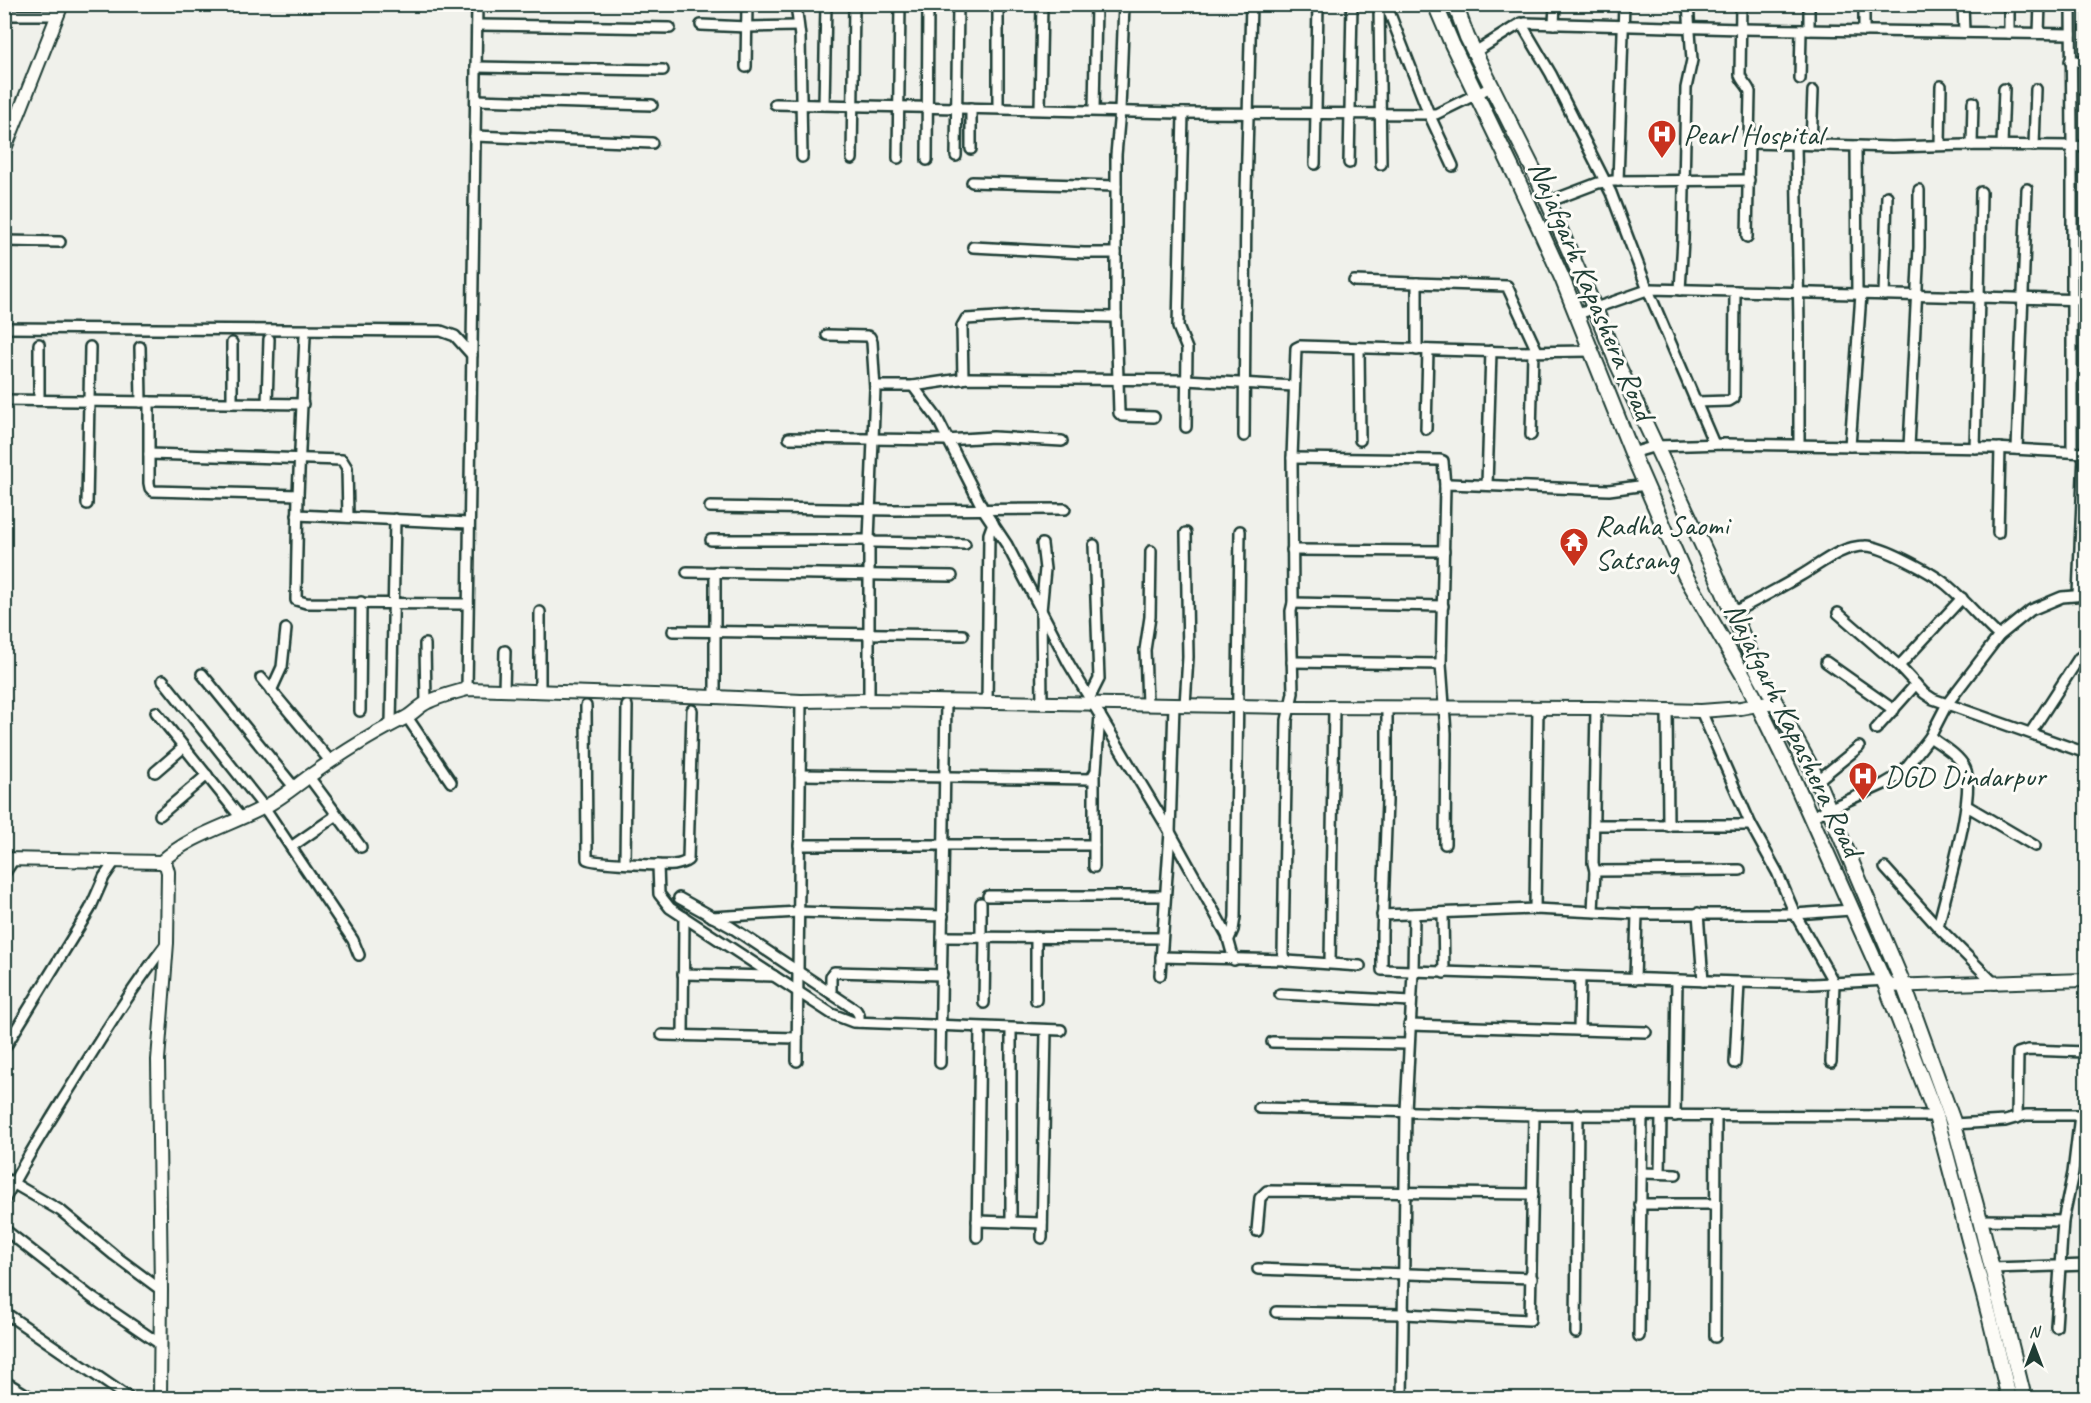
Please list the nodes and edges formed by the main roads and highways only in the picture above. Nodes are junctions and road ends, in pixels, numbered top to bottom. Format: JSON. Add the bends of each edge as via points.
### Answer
{"nodes":[{"id":1,"x":1435,"y":4,"type":"edge"},
{"id":2,"x":1455,"y":4,"type":"edge"},
{"id":3,"x":1467,"y":37,"type":"junction"},
{"id":4,"x":1452,"y":44,"type":"junction"},
{"id":5,"x":1962,"y":1153,"type":"junction"},
{"id":6,"x":1946,"y":1155,"type":"junction"},
{"id":7,"x":2004,"y":1348,"type":"junction"},
{"id":8,"x":2022,"y":1394,"type":"edge"},
{"id":9,"x":2008,"y":1395,"type":"edge"}],
"edges":[{"from":1,"to":4,"type":"main road","name":"Najafgarh Kapashera Road"},
{"from":2,"to":3,"type":"main road","name":"Najafgarh Kapashera Road"},
{"from":3,"to":4,"type":"main road"},
{"from":3,"to":5,"type":"main road","name":"Najafgarh Kapashera Road","via":[[1548,202],[1732,613],[1817,781],[1903,983]]},
{"from":4,"to":6,"type":"main road","name":"Najafgarh Kapashera Road","via":[[1578,314],[1685,575],[1758,706],[1885,983],[1936,1116]]},
{"from":5,"to":6,"type":"main road"},
{"from":5,"to":7,"type":"main road","name":"Najafgarh Kapashera Road","via":[[1991,1268]]},
{"from":6,"to":7,"type":"main road","name":"Najafgarh Kapashera Road"},
{"from":7,"to":8,"type":"main road","name":"Najafgarh Kapashera Road"},
{"from":7,"to":9,"type":"main road","name":"Najafgarh Kapashera Road"},
{"from":8,"to":9,"type":"main road"}]}
